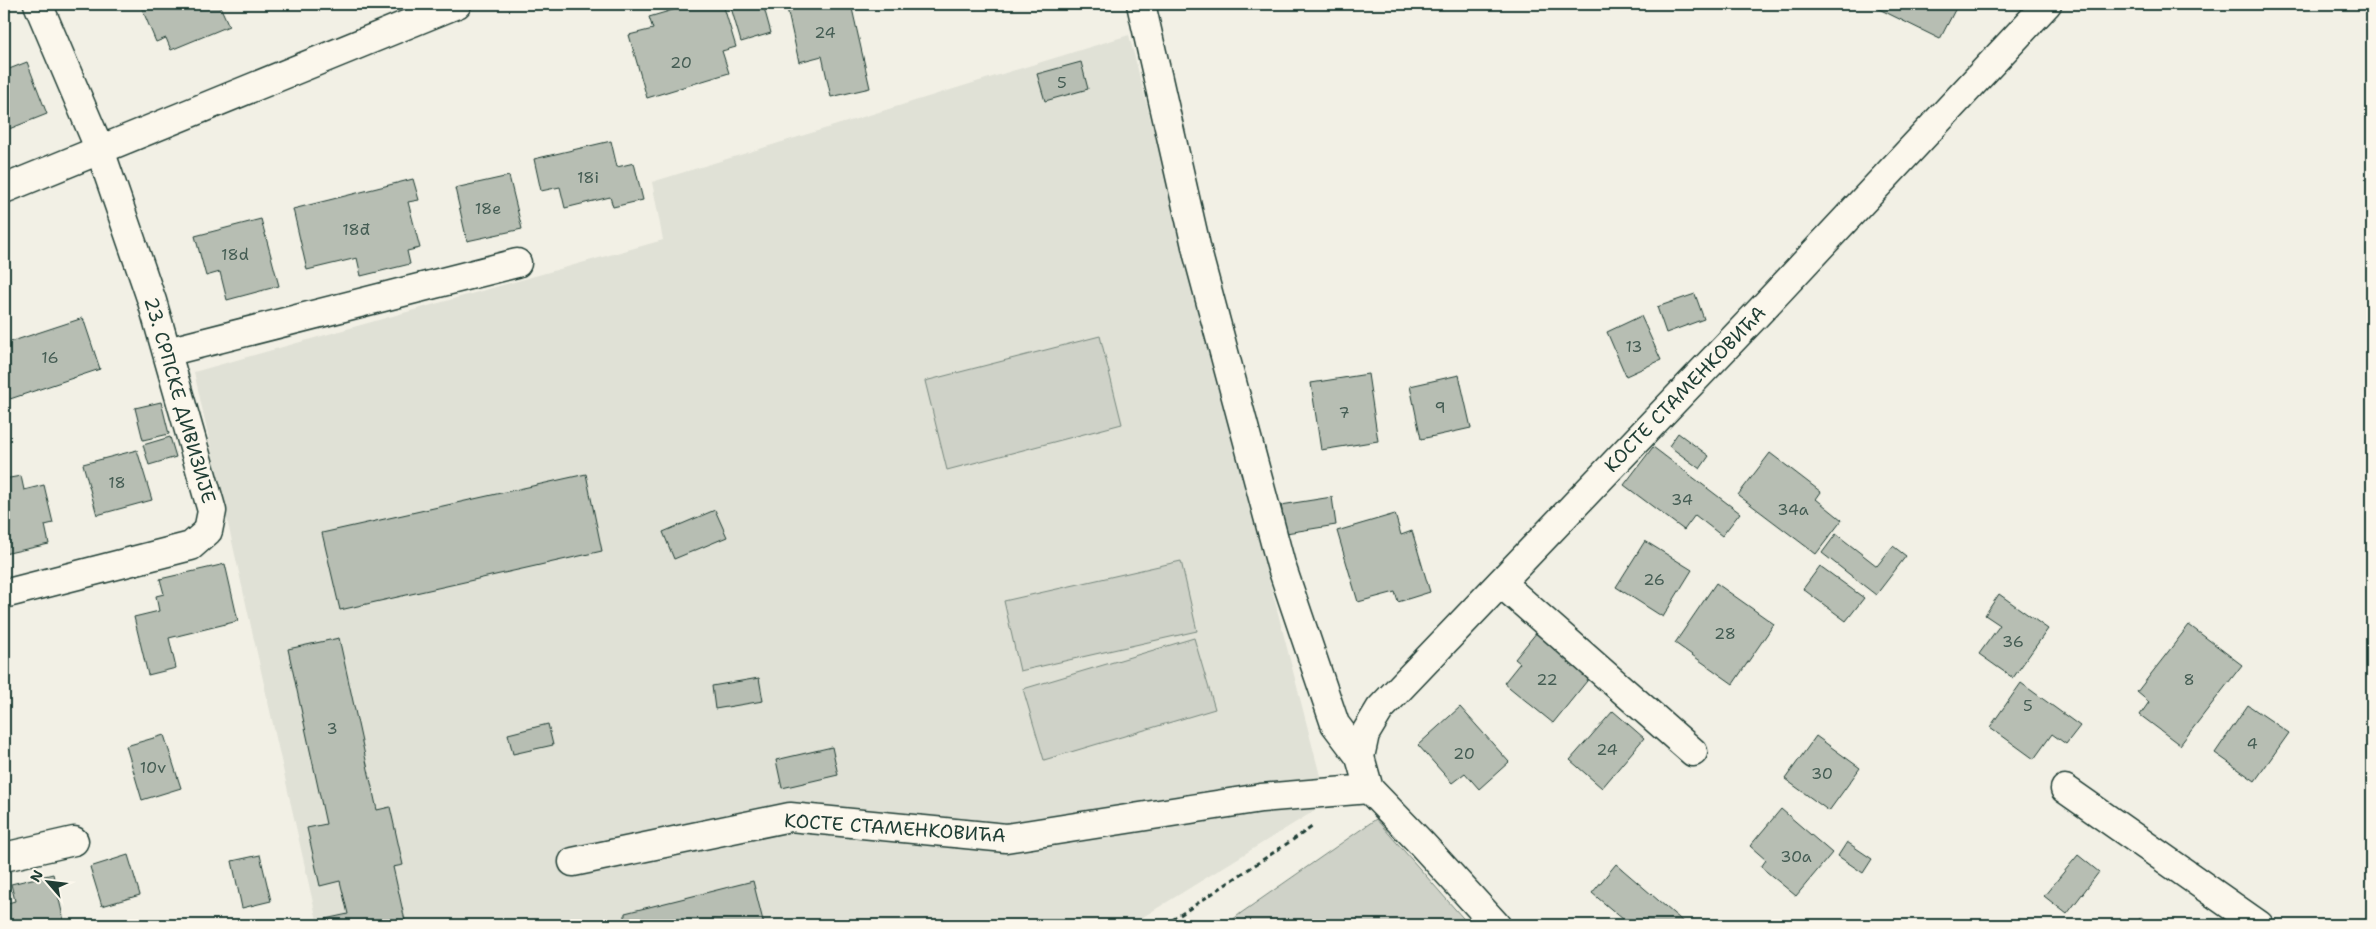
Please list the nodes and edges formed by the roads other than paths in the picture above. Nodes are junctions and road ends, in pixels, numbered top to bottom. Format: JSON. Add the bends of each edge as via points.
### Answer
{"nodes":[{"id":1,"x":38,"y":4,"type":"edge"},
{"id":2,"x":457,"y":4,"type":"edge"},
{"id":3,"x":1141,"y":4,"type":"edge"},
{"id":4,"x":2047,"y":4,"type":"edge"},
{"id":5,"x":100,"y":150,"type":"junction"},
{"id":6,"x":4,"y":189,"type":"edge"},
{"id":7,"x":517,"y":263,"type":"dead end"},
{"id":8,"x":167,"y":352,"type":"junction"},
{"id":9,"x":1501,"y":583,"type":"junction"},
{"id":10,"x":4,"y":594,"type":"edge"},
{"id":11,"x":1693,"y":752,"type":"dead end"},
{"id":12,"x":1360,"y":757,"type":"junction"},
{"id":13,"x":1369,"y":789,"type":"junction"},
{"id":14,"x":2065,"y":789,"type":"dead end"},
{"id":15,"x":74,"y":841,"type":"dead end"},
{"id":16,"x":4,"y":857,"type":"edge"},
{"id":17,"x":573,"y":862,"type":"dead end"},
{"id":18,"x":1496,"y":925,"type":"edge"},
{"id":19,"x":2259,"y":925,"type":"edge"}],
"edges":[{"from":1,"to":5,"type":"street","name":"23. СРПСКЕ ДИВИЗИЈЕ"},
{"from":2,"to":5,"type":"street"},
{"from":3,"to":12,"type":"street","via":[[1198,255],[1282,565],[1335,724]]},
{"from":4,"to":9,"type":"street","name":"КОСТЕ СТАМЕНКОВИЋА"},
{"from":5,"to":6,"type":"street"},
{"from":5,"to":8,"type":"street","name":"23. СРПСКЕ ДИВИЗИЈЕ"},
{"from":7,"to":8,"type":"street"},
{"from":8,"to":10,"type":"street","name":"23. СРПСКЕ ДИВИЗИЈЕ","via":[[212,511],[208,531],[191,546]]},
{"from":9,"to":11,"type":"street"},
{"from":9,"to":12,"type":"street","name":"КОСТЕ СТАМЕНКОВИЋА","via":[[1380,710],[1366,734]]},
{"from":12,"to":13,"type":"street"},
{"from":13,"to":17,"type":"street","name":"КОСТЕ СТАМЕНКОВИЋА","via":[[1261,798],[1006,838],[790,817]]},
{"from":13,"to":18,"type":"street"},
{"from":14,"to":19,"type":"street"},
{"from":15,"to":16,"type":"street"}]}
